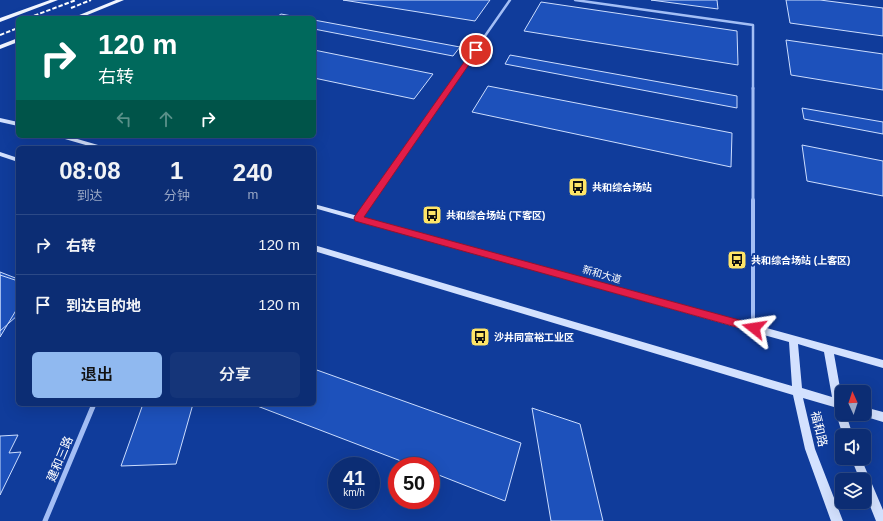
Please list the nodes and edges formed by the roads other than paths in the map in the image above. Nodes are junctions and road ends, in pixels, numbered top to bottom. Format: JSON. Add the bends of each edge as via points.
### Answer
{"nodes":[{"id":1,"x":55,"y":0,"type":"edge"},
{"id":2,"x":121,"y":0,"type":"edge"},
{"id":3,"x":510,"y":0,"type":"edge"},
{"id":4,"x":575,"y":0,"type":"edge"},
{"id":5,"x":80,"y":16,"type":"edge"},
{"id":6,"x":0,"y":20,"type":"edge"},
{"id":7,"x":16,"y":41,"type":"edge"},
{"id":8,"x":0,"y":47,"type":"edge"},
{"id":9,"x":0,"y":120,"type":"edge"},
{"id":10,"x":16,"y":124,"type":"edge"},
{"id":11,"x":67,"y":138,"type":"edge"},
{"id":12,"x":96,"y":146,"type":"edge"},
{"id":13,"x":0,"y":154,"type":"edge"},
{"id":14,"x":16,"y":159,"type":"edge"},
{"id":15,"x":316,"y":207,"type":"edge"},
{"id":16,"x":358,"y":218,"type":"junction"},
{"id":17,"x":316,"y":249,"type":"edge"},
{"id":18,"x":754,"y":328,"type":"junction"},
{"id":19,"x":793,"y":339,"type":"junction"},
{"id":20,"x":828,"y":349,"type":"junction"},
{"id":21,"x":883,"y":364,"type":"edge"},
{"id":22,"x":836,"y":385,"type":"edge"},
{"id":23,"x":797,"y":392,"type":"junction"},
{"id":24,"x":835,"y":403,"type":"edge"},
{"id":25,"x":93,"y":406,"type":"edge"},
{"id":26,"x":871,"y":414,"type":"edge"},
{"id":27,"x":883,"y":417,"type":"edge"},
{"id":28,"x":859,"y":465,"type":"edge"},
{"id":29,"x":45,"y":521,"type":"edge"},
{"id":30,"x":837,"y":521,"type":"edge"},
{"id":31,"x":882,"y":521,"type":"edge"}],
"edges":[{"from":1,"to":6,"type":"main road"},
{"from":2,"to":5,"type":"main road"},
{"from":3,"to":16,"type":"street"},
{"from":4,"to":18,"type":"street","via":[[753,25]]},
{"from":7,"to":8,"type":"main road"},
{"from":9,"to":10,"type":"main road"},
{"from":11,"to":12,"type":"main road"},
{"from":13,"to":14,"type":"main road"},
{"from":15,"to":16,"type":"main road","name":"新和大道"},
{"from":16,"to":18,"type":"main road","name":"新和大道"},
{"from":17,"to":23,"type":"main road"},
{"from":18,"to":19,"type":"main road","name":"新和大道"},
{"from":19,"to":20,"type":"main road","name":"新和大道"},
{"from":19,"to":23,"type":"main road","name":"福和路"},
{"from":20,"to":21,"type":"main road","name":"新和大道"},
{"from":20,"to":22,"type":"main road"},
{"from":23,"to":24,"type":"main road"},
{"from":23,"to":30,"type":"main road","name":"福和路","via":[[810,449]]},
{"from":25,"to":29,"type":"street","name":"建和三路"},
{"from":26,"to":27,"type":"main road"},
{"from":28,"to":31,"type":"main road"}]}
